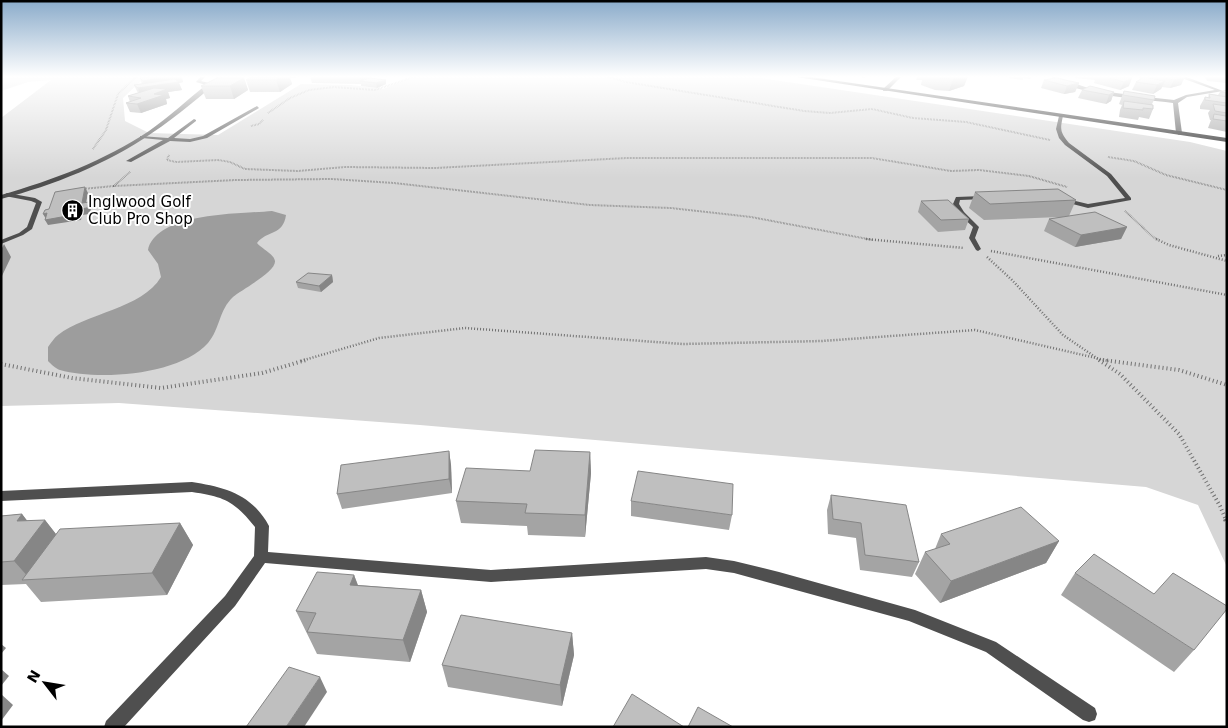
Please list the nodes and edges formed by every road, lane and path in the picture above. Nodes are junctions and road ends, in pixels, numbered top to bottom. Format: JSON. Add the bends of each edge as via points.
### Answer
{"nodes":[{"id":1,"x":112,"y":110,"type":"edge"},
{"id":2,"x":179,"y":110,"type":"edge"},
{"id":3,"x":252,"y":110,"type":"edge"},
{"id":4,"x":272,"y":110,"type":"edge"},
{"id":5,"x":798,"y":110,"type":"edge"},
{"id":6,"x":862,"y":110,"type":"edge"},
{"id":7,"x":876,"y":110,"type":"edge"},
{"id":8,"x":1020,"y":110,"type":"edge"},
{"id":9,"x":1176,"y":110,"type":"edge"},
{"id":10,"x":1061,"y":116,"type":"junction"},
{"id":11,"x":194,"y":120,"type":"dead end"},
{"id":12,"x":246,"y":128,"type":"dead end"},
{"id":13,"x":1180,"y":133,"type":"junction"},
{"id":14,"x":142,"y":137,"type":"junction"},
{"id":15,"x":170,"y":139,"type":"junction"},
{"id":16,"x":1227,"y":140,"type":"edge"},
{"id":17,"x":1053,"y":141,"type":"dead end"},
{"id":18,"x":170,"y":152,"type":"dead end"},
{"id":19,"x":1080,"y":154,"type":"junction"},
{"id":20,"x":167,"y":157,"type":"junction"},
{"id":21,"x":161,"y":158,"type":"dead end"},
{"id":22,"x":101,"y":159,"type":"junction"},
{"id":23,"x":129,"y":161,"type":"dead end"},
{"id":24,"x":135,"y":169,"type":"dead end"},
{"id":25,"x":114,"y":186,"type":"junction"},
{"id":26,"x":1075,"y":189,"type":"dead end"},
{"id":27,"x":75,"y":190,"type":"edge"},
{"id":28,"x":1227,"y":190,"type":"edge"},
{"id":29,"x":4,"y":196,"type":"edge"},
{"id":30,"x":987,"y":198,"type":"edge"},
{"id":31,"x":1054,"y":198,"type":"edge"},
{"id":32,"x":1110,"y":203,"type":"junction"},
{"id":33,"x":1,"y":242,"type":"edge"},
{"id":34,"x":978,"y":249,"type":"junction"},
{"id":35,"x":1227,"y":255,"type":"edge"},
{"id":36,"x":1214,"y":256,"type":"junction"},
{"id":37,"x":1227,"y":261,"type":"edge"},
{"id":38,"x":1227,"y":295,"type":"edge"},
{"id":39,"x":1099,"y":358,"type":"junction"},
{"id":40,"x":1,"y":364,"type":"edge"},
{"id":41,"x":1227,"y":384,"type":"edge"},
{"id":42,"x":1,"y":496,"type":"edge"},
{"id":43,"x":1227,"y":523,"type":"edge"},
{"id":44,"x":261,"y":557,"type":"junction"},
{"id":45,"x":1089,"y":714,"type":"dead end"},
{"id":46,"x":112,"y":727,"type":"edge"}],
"edges":[{"from":1,"to":22,"type":"path","via":[[106,130],[91,152]]},
{"from":2,"to":14,"type":"street"},
{"from":3,"to":15,"type":"lane","via":[[206,136]]},
{"from":4,"to":12,"type":"path","via":[[259,124]]},
{"from":5,"to":6,"type":"path","via":[[830,113]]},
{"from":7,"to":17,"type":"path","via":[[913,118],[978,124]]},
{"from":8,"to":10,"type":"main road"},
{"from":9,"to":13,"type":"street"},
{"from":10,"to":13,"type":"main road"},
{"from":10,"to":19,"type":"lane","via":[[1058,129],[1061,137]]},
{"from":11,"to":15,"type":"lane"},
{"from":13,"to":16,"type":"main road"},
{"from":14,"to":15,"type":"lane"},
{"from":14,"to":22,"type":"street"},
{"from":15,"to":23,"type":"lane"},
{"from":18,"to":20,"type":"path"},
{"from":19,"to":28,"type":"path","via":[[1124,158],[1173,177]]},
{"from":19,"to":32,"type":"lane","via":[[1109,175],[1129,199]]},
{"from":20,"to":21,"type":"path"},
{"from":20,"to":26,"type":"path","via":[[167,160],[176,162],[218,160],[245,169],[298,171],[627,158],[872,158],[951,171],[979,170],[1029,176]]},
{"from":22,"to":29,"type":"street","via":[[59,178]]},
{"from":24,"to":25,"type":"path"},
{"from":25,"to":27,"type":"path"},
{"from":25,"to":34,"type":"path","via":[[332,179],[394,183],[590,205],[680,209],[751,217],[873,240]]},
{"from":29,"to":33,"type":"lane","via":[[39,202],[30,228]]},
{"from":30,"to":34,"type":"lane","via":[[958,198],[956,204],[976,227],[972,238]]},
{"from":31,"to":32,"type":"lane","via":[[1088,206]]},
{"from":32,"to":36,"type":"path","via":[[1132,216],[1153,237],[1169,245]]},
{"from":34,"to":38,"type":"path"},
{"from":34,"to":39,"type":"path","via":[[1063,335]]},
{"from":35,"to":36,"type":"path"},
{"from":36,"to":37,"type":"path"},
{"from":39,"to":40,"type":"path","via":[[974,330],[822,341],[683,344],[465,328],[379,338],[262,373],[161,388],[72,378]]},
{"from":39,"to":41,"type":"path","via":[[1179,370]]},
{"from":39,"to":43,"type":"path","via":[[1120,374],[1179,434]]},
{"from":42,"to":44,"type":"street","via":[[192,487],[223,492],[245,504],[262,526]]},
{"from":44,"to":45,"type":"street","via":[[491,576],[706,563],[734,567],[910,616],[991,647]]},
{"from":44,"to":46,"type":"street","via":[[230,601]]}]}
